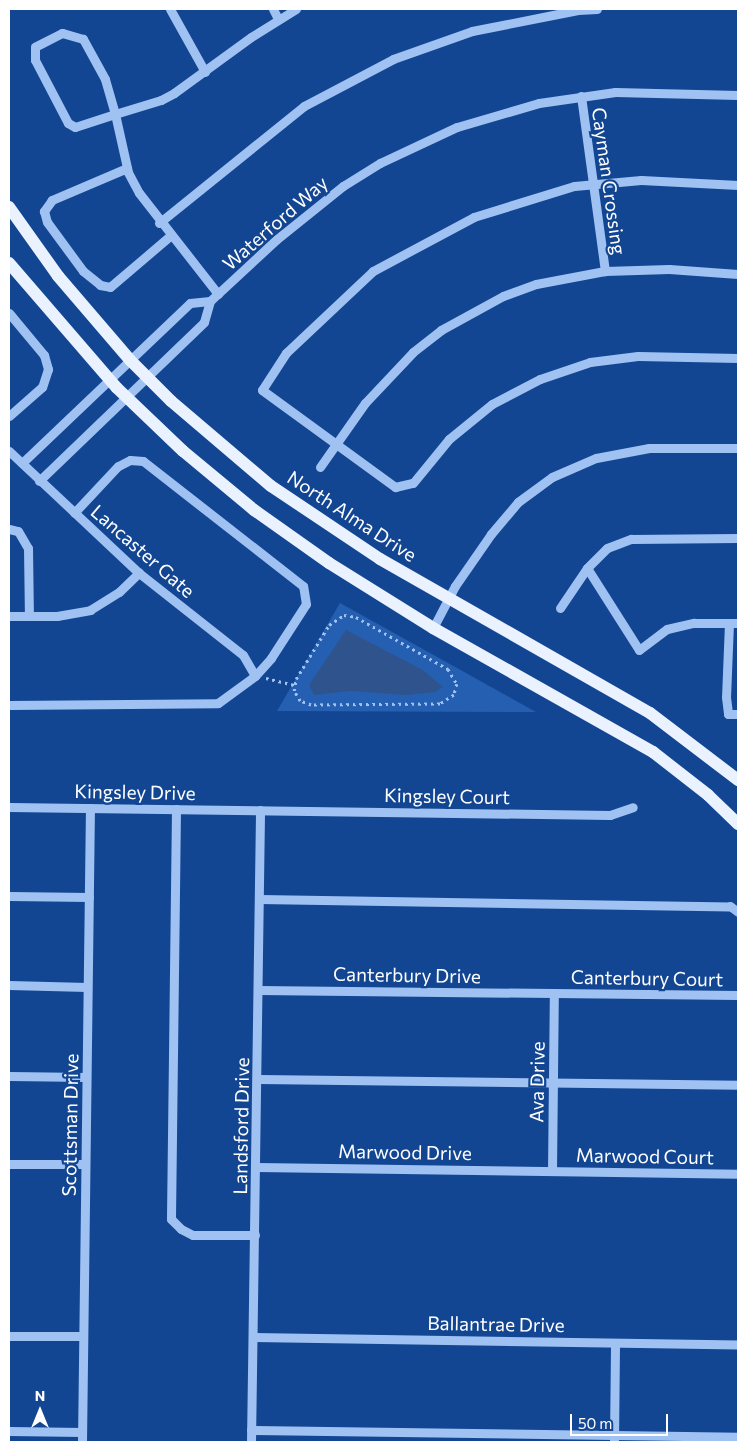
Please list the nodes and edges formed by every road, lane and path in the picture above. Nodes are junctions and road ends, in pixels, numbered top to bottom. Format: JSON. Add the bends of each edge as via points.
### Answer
{"nodes":[{"id":1,"x":170,"y":9,"type":"edge"},
{"id":2,"x":273,"y":9,"type":"edge"},
{"id":3,"x":296,"y":9,"type":"edge"},
{"id":4,"x":597,"y":9,"type":"edge"},
{"id":5,"x":278,"y":19,"type":"junction"},
{"id":6,"x":205,"y":72,"type":"junction"},
{"id":7,"x":738,"y":95,"type":"edge"},
{"id":8,"x":581,"y":96,"type":"junction"},
{"id":9,"x":115,"y":114,"type":"junction"},
{"id":10,"x":127,"y":168,"type":"junction"},
{"id":11,"x":593,"y":184,"type":"junction"},
{"id":12,"x":738,"y":184,"type":"edge"},
{"id":13,"x":9,"y":207,"type":"edge"},
{"id":14,"x":159,"y":223,"type":"junction"},
{"id":15,"x":170,"y":236,"type":"junction"},
{"id":16,"x":9,"y":263,"type":"edge"},
{"id":17,"x":605,"y":271,"type":"junction"},
{"id":18,"x":738,"y":274,"type":"edge"},
{"id":19,"x":218,"y":294,"type":"junction"},
{"id":20,"x":210,"y":301,"type":"junction"},
{"id":21,"x":9,"y":314,"type":"edge"},
{"id":22,"x":738,"y":358,"type":"edge"},
{"id":23,"x":130,"y":360,"type":"junction"},
{"id":24,"x":146,"y":378,"type":"junction"},
{"id":25,"x":109,"y":380,"type":"junction"},
{"id":26,"x":126,"y":397,"type":"junction"},
{"id":27,"x":9,"y":416,"type":"edge"},
{"id":28,"x":334,"y":444,"type":"junction"},
{"id":29,"x":738,"y":448,"type":"edge"},
{"id":30,"x":9,"y":450,"type":"edge"},
{"id":31,"x":22,"y":463,"type":"junction"},
{"id":32,"x":320,"y":467,"type":"dead end"},
{"id":33,"x":39,"y":481,"type":"junction"},
{"id":34,"x":74,"y":513,"type":"junction"},
{"id":35,"x":9,"y":529,"type":"edge"},
{"id":36,"x":738,"y":538,"type":"edge"},
{"id":37,"x":586,"y":568,"type":"junction"},
{"id":38,"x":139,"y":573,"type":"junction"},
{"id":39,"x":449,"y":599,"type":"junction"},
{"id":40,"x":560,"y":608,"type":"dead end"},
{"id":41,"x":9,"y":616,"type":"edge"},
{"id":42,"x":30,"y":616,"type":"junction"},
{"id":43,"x":734,"y":623,"type":"edge"},
{"id":44,"x":433,"y":628,"type":"junction"},
{"id":45,"x":255,"y":676,"type":"junction"},
{"id":46,"x":294,"y":685,"type":"junction"},
{"id":47,"x":9,"y":705,"type":"edge"},
{"id":48,"x":738,"y":714,"type":"edge"},
{"id":49,"x":738,"y":780,"type":"edge"},
{"id":50,"x":9,"y":807,"type":"edge"},
{"id":51,"x":633,"y":807,"type":"dead end"},
{"id":52,"x":90,"y":808,"type":"junction"},
{"id":53,"x":176,"y":809,"type":"junction"},
{"id":54,"x":260,"y":810,"type":"junction"},
{"id":55,"x":738,"y":824,"type":"edge"},
{"id":56,"x":9,"y":896,"type":"edge"},
{"id":57,"x":88,"y":897,"type":"junction"},
{"id":58,"x":259,"y":899,"type":"junction"},
{"id":59,"x":738,"y":912,"type":"edge"},
{"id":60,"x":9,"y":985,"type":"edge"},
{"id":61,"x":88,"y":986,"type":"junction"},
{"id":62,"x":258,"y":990,"type":"junction"},
{"id":63,"x":554,"y":993,"type":"junction"},
{"id":64,"x":738,"y":995,"type":"edge"},
{"id":65,"x":9,"y":1076,"type":"edge"},
{"id":66,"x":86,"y":1077,"type":"junction"},
{"id":67,"x":258,"y":1079,"type":"junction"},
{"id":68,"x":553,"y":1083,"type":"junction"},
{"id":69,"x":738,"y":1085,"type":"edge"},
{"id":70,"x":9,"y":1164,"type":"edge"},
{"id":71,"x":86,"y":1164,"type":"junction"},
{"id":72,"x":257,"y":1166,"type":"junction"},
{"id":73,"x":552,"y":1171,"type":"junction"},
{"id":74,"x":738,"y":1174,"type":"edge"},
{"id":75,"x":255,"y":1235,"type":"junction"},
{"id":76,"x":9,"y":1336,"type":"edge"},
{"id":77,"x":84,"y":1336,"type":"junction"},
{"id":78,"x":253,"y":1337,"type":"junction"},
{"id":79,"x":615,"y":1343,"type":"junction"},
{"id":80,"x":738,"y":1344,"type":"edge"},
{"id":81,"x":251,"y":1430,"type":"junction"},
{"id":82,"x":9,"y":1431,"type":"edge"},
{"id":83,"x":82,"y":1432,"type":"junction"},
{"id":84,"x":738,"y":1437,"type":"edge"},
{"id":85,"x":614,"y":1439,"type":"edge"},
{"id":86,"x":82,"y":1442,"type":"edge"},
{"id":87,"x":251,"y":1442,"type":"edge"}],
"edges":[{"from":1,"to":6,"type":"street"},
{"from":2,"to":5,"type":"street"},
{"from":3,"to":5,"type":"street"},
{"from":4,"to":14,"type":"street","via":[[472,31],[392,59],[304,106]]},
{"from":5,"to":6,"type":"street"},
{"from":6,"to":9,"type":"street","via":[[161,100]]},
{"from":7,"to":8,"type":"street","name":"Waterford Way","via":[[650,91]]},
{"from":8,"to":11,"type":"street","name":"Cayman Crossing"},
{"from":8,"to":19,"type":"street","name":"Waterford Way","via":[[539,103],[473,121],[380,163],[309,211]]},
{"from":9,"to":9,"type":"street","via":[[95,57],[83,40],[62,32],[37,44],[34,56],[68,123],[78,127]]},
{"from":9,"to":10,"type":"street"},
{"from":10,"to":14,"type":"street","via":[[138,193]]},
{"from":10,"to":15,"type":"street","via":[[52,200],[44,211],[47,222],[82,271],[100,285],[110,287]]},
{"from":11,"to":12,"type":"street","via":[[641,180]]},
{"from":11,"to":17,"type":"street","name":"Cayman Crossing"},
{"from":11,"to":28,"type":"street","via":[[558,191],[474,217],[374,271],[286,353],[262,390]]},
{"from":13,"to":23,"type":"main road","name":"North Alma Drive","via":[[58,276]]},
{"from":14,"to":15,"type":"street"},
{"from":15,"to":19,"type":"street"},
{"from":16,"to":25,"type":"main road"},
{"from":17,"to":18,"type":"street","via":[[669,269]]},
{"from":17,"to":28,"type":"street","via":[[570,276],[503,296],[441,330],[388,376]]},
{"from":19,"to":20,"type":"street","name":"Waterford Way"},
{"from":20,"to":23,"type":"street","name":"Waterford Way","via":[[190,303]]},
{"from":20,"to":24,"type":"street","name":"Waterford Way","via":[[204,322]]},
{"from":21,"to":27,"type":"street","via":[[44,355],[48,370],[42,386]]},
{"from":22,"to":28,"type":"street","via":[[638,356],[590,362],[540,378],[485,410],[449,439],[413,483],[406,486],[395,487]]},
{"from":23,"to":24,"type":"main road","name":"North Alma Drive"},
{"from":23,"to":25,"type":"street","name":"Waterford Way"},
{"from":24,"to":26,"type":"street","name":"Waterford Way"},
{"from":24,"to":39,"type":"main road","name":"North Alma Drive","via":[[271,486],[342,536]]},
{"from":25,"to":26,"type":"main road"},
{"from":25,"to":31,"type":"street","name":"Waterford Way"},
{"from":26,"to":33,"type":"street","name":"Waterford Way"},
{"from":26,"to":44,"type":"main road","via":[[254,510],[329,564]]},
{"from":28,"to":32,"type":"street"},
{"from":29,"to":39,"type":"street","via":[[648,448],[596,458],[552,477],[518,502],[491,534]]},
{"from":30,"to":31,"type":"street","name":"Lancaster Gate"},
{"from":31,"to":33,"type":"street","name":"Lancaster Gate"},
{"from":33,"to":34,"type":"street","name":"Lancaster Gate"},
{"from":34,"to":38,"type":"street","name":"Lancaster Gate"},
{"from":34,"to":45,"type":"street","via":[[118,466],[130,460],[143,461],[303,586],[306,604],[303,612]]},
{"from":35,"to":42,"type":"street","via":[[18,531],[28,548]]},
{"from":36,"to":37,"type":"street","via":[[631,539],[607,548]]},
{"from":37,"to":40,"type":"street"},
{"from":37,"to":43,"type":"street","via":[[639,650],[667,629],[694,623]]},
{"from":38,"to":42,"type":"street","via":[[119,592],[90,610],[77,614]]},
{"from":38,"to":45,"type":"street","name":"Lancaster Gate","via":[[243,655]]},
{"from":39,"to":44,"type":"street"},
{"from":39,"to":49,"type":"main road","name":"North Alma Drive","via":[[650,713]]},
{"from":41,"to":42,"type":"street"},
{"from":43,"to":48,"type":"street","via":[[726,697],[728,714]]},
{"from":44,"to":55,"type":"main road","via":[[653,752]]},
{"from":45,"to":46,"type":"path"},
{"from":45,"to":47,"type":"street","via":[[218,703],[201,706]]},
{"from":46,"to":46,"type":"path","via":[[300,701],[311,705],[440,704],[450,700],[457,684],[453,673],[441,664],[356,617],[344,614],[329,625]]},
{"from":50,"to":52,"type":"street","name":"Kingsley Drive"},
{"from":51,"to":54,"type":"street","name":"Kingsley Court","via":[[610,815]]},
{"from":52,"to":53,"type":"street","name":"Kingsley Drive"},
{"from":52,"to":57,"type":"street","name":"Scottsman Drive"},
{"from":53,"to":54,"type":"street","name":"Kingsley Drive"},
{"from":53,"to":75,"type":"street","via":[[171,1219],[180,1229],[193,1235]]},
{"from":54,"to":58,"type":"street","name":"Landsford Drive"},
{"from":56,"to":57,"type":"street"},
{"from":57,"to":61,"type":"street","name":"Scottsman Drive"},
{"from":58,"to":59,"type":"street","via":[[730,906]]},
{"from":58,"to":62,"type":"street","name":"Landsford Drive"},
{"from":60,"to":61,"type":"street"},
{"from":61,"to":66,"type":"street","name":"Scottsman Drive"},
{"from":62,"to":63,"type":"street","name":"Canterbury Drive"},
{"from":62,"to":67,"type":"street","name":"Landsford Drive"},
{"from":63,"to":64,"type":"street","name":"Canterbury Court"},
{"from":63,"to":68,"type":"street","name":"Ava Drive"},
{"from":65,"to":66,"type":"street"},
{"from":66,"to":71,"type":"street","name":"Scottsman Drive"},
{"from":67,"to":68,"type":"street"},
{"from":67,"to":72,"type":"street","name":"Landsford Drive"},
{"from":68,"to":69,"type":"street"},
{"from":68,"to":73,"type":"street","name":"Ava Drive"},
{"from":70,"to":71,"type":"street"},
{"from":71,"to":77,"type":"street","name":"Scottsman Drive"},
{"from":72,"to":73,"type":"street","name":"Marwood Drive"},
{"from":72,"to":75,"type":"street","name":"Landsford Drive"},
{"from":73,"to":74,"type":"street","name":"Marwood Court"},
{"from":75,"to":78,"type":"street","name":"Landsford Drive"},
{"from":76,"to":77,"type":"street"},
{"from":77,"to":83,"type":"street","name":"Scottsman Drive"},
{"from":78,"to":79,"type":"street","name":"Ballantrae Drive"},
{"from":78,"to":81,"type":"street","name":"Landsford Drive"},
{"from":79,"to":80,"type":"street","name":"Ballantrae Drive"},
{"from":79,"to":85,"type":"street"},
{"from":81,"to":85,"type":"street"},
{"from":81,"to":87,"type":"street","name":"Landsford Drive"},
{"from":82,"to":83,"type":"street"},
{"from":83,"to":86,"type":"street","name":"Scottsman Drive"},
{"from":84,"to":85,"type":"street"}]}
